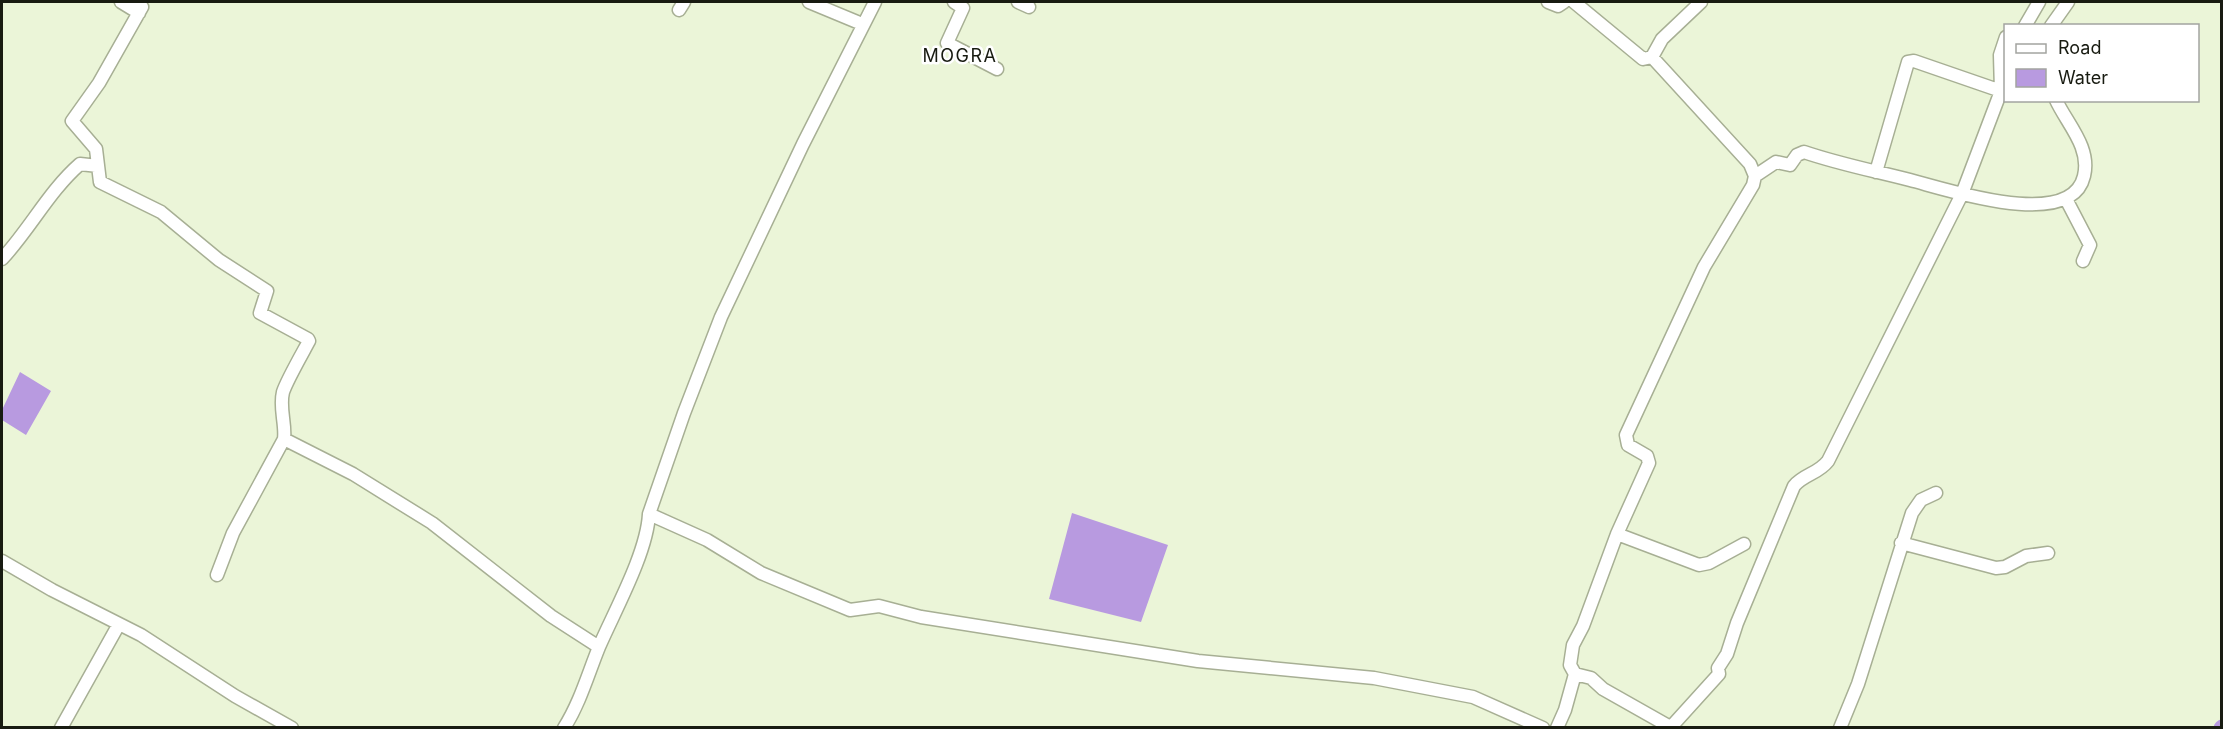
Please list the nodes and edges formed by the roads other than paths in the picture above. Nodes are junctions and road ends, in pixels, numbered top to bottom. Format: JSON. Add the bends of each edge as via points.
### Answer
{"nodes":[{"id":1,"x":121,"y":2,"type":"edge"},
{"id":2,"x":809,"y":2,"type":"edge"},
{"id":3,"x":875,"y":2,"type":"edge"},
{"id":4,"x":954,"y":2,"type":"edge"},
{"id":5,"x":1548,"y":2,"type":"edge"},
{"id":6,"x":1564,"y":2,"type":"edge"},
{"id":7,"x":1574,"y":2,"type":"edge"},
{"id":8,"x":1701,"y":2,"type":"edge"},
{"id":9,"x":2039,"y":2,"type":"edge"},
{"id":10,"x":2068,"y":2,"type":"edge"},
{"id":11,"x":139,"y":7,"type":"edge"},
{"id":12,"x":862,"y":24,"type":"junction"},
{"id":13,"x":2026,"y":24,"type":"edge"},
{"id":14,"x":2052,"y":24,"type":"edge"},
{"id":15,"x":2004,"y":44,"type":"edge"},
{"id":16,"x":1652,"y":57,"type":"junction"},
{"id":17,"x":997,"y":69,"type":"dead end"},
{"id":18,"x":2001,"y":91,"type":"junction"},
{"id":19,"x":2057,"y":102,"type":"edge"},
{"id":20,"x":98,"y":166,"type":"junction"},
{"id":21,"x":1876,"y":172,"type":"junction"},
{"id":22,"x":1755,"y":176,"type":"junction"},
{"id":23,"x":1962,"y":194,"type":"junction"},
{"id":24,"x":2066,"y":199,"type":"junction"},
{"id":25,"x":2,"y":260,"type":"edge"},
{"id":26,"x":2083,"y":261,"type":"dead end"},
{"id":27,"x":284,"y":439,"type":"junction"},
{"id":28,"x":1936,"y":493,"type":"dead end"},
{"id":29,"x":649,"y":514,"type":"junction"},
{"id":30,"x":1617,"y":534,"type":"junction"},
{"id":31,"x":1901,"y":543,"type":"junction"},
{"id":32,"x":1744,"y":544,"type":"dead end"},
{"id":33,"x":2048,"y":554,"type":"dead end"},
{"id":34,"x":2,"y":561,"type":"edge"},
{"id":35,"x":217,"y":574,"type":"dead end"},
{"id":36,"x":119,"y":624,"type":"junction"},
{"id":37,"x":599,"y":647,"type":"junction"},
{"id":38,"x":1575,"y":674,"type":"junction"},
{"id":39,"x":1671,"y":727,"type":"edge"},
{"id":40,"x":61,"y":728,"type":"edge"},
{"id":41,"x":292,"y":728,"type":"edge"},
{"id":42,"x":564,"y":728,"type":"edge"},
{"id":43,"x":1543,"y":728,"type":"edge"},
{"id":44,"x":1557,"y":728,"type":"edge"},
{"id":45,"x":1840,"y":728,"type":"edge"}],
"edges":[{"from":1,"to":11,"type":"street"},
{"from":2,"to":12,"type":"street"},
{"from":3,"to":12,"type":"street"},
{"from":4,"to":17,"type":"street","via":[[963,8],[947,43]]},
{"from":5,"to":6,"type":"street","via":[[1558,6]]},
{"from":7,"to":16,"type":"street","via":[[1643,59]]},
{"from":8,"to":16,"type":"street","via":[[1662,39]]},
{"from":9,"to":13,"type":"street"},
{"from":10,"to":14,"type":"street"},
{"from":11,"to":20,"type":"street","via":[[99,83],[73,118],[76,128],[96,149]]},
{"from":12,"to":29,"type":"street","via":[[721,317]]},
{"from":15,"to":18,"type":"street","via":[[2000,55]]},
{"from":16,"to":22,"type":"street","via":[[1750,164]]},
{"from":18,"to":21,"type":"street","via":[[1908,62]]},
{"from":18,"to":23,"type":"street"},
{"from":19,"to":24,"type":"street","via":[[2078,137],[2084,165],[2080,185]]},
{"from":20,"to":25,"type":"street","via":[[80,164],[59,182]]},
{"from":20,"to":27,"type":"street","via":[[100,182],[172,220],[219,260],[267,291],[260,313],[308,339],[284,390]]},
{"from":21,"to":22,"type":"street","via":[[1804,152],[1790,165],[1776,162]]},
{"from":21,"to":23,"type":"street"},
{"from":22,"to":30,"type":"street","via":[[1753,186],[1704,267],[1626,435],[1628,445],[1647,456],[1649,463]]},
{"from":23,"to":24,"type":"street","via":[[2014,204],[2040,205]]},
{"from":23,"to":39,"type":"street","via":[[1828,461],[1817,473],[1794,486],[1718,668],[1719,674]]},
{"from":24,"to":26,"type":"street","via":[[2089,240]]},
{"from":27,"to":35,"type":"street","via":[[233,533]]},
{"from":27,"to":37,"type":"street","via":[[353,474],[432,524]]},
{"from":28,"to":31,"type":"street","via":[[1920,500]]},
{"from":29,"to":37,"type":"street","via":[[645,537]]},
{"from":29,"to":43,"type":"street","via":[[707,540],[761,573],[850,610],[879,606],[921,617],[1198,661],[1374,678],[1473,697]]},
{"from":30,"to":32,"type":"street","via":[[1699,565]]},
{"from":30,"to":38,"type":"street","via":[[1573,645],[1570,665]]},
{"from":31,"to":33,"type":"street","via":[[1996,568],[2026,556]]},
{"from":31,"to":45,"type":"street","via":[[1858,684]]},
{"from":34,"to":36,"type":"street"},
{"from":36,"to":40,"type":"street"},
{"from":36,"to":41,"type":"street"},
{"from":37,"to":42,"type":"street"},
{"from":38,"to":39,"type":"street","via":[[1591,678],[1603,689]]},
{"from":38,"to":44,"type":"street"}]}
